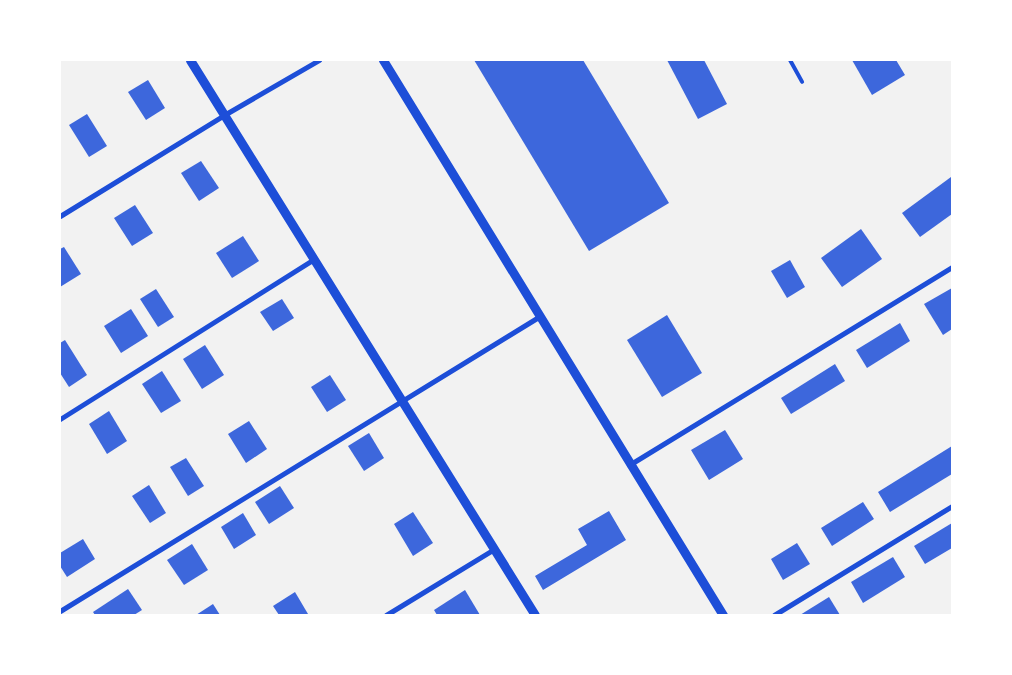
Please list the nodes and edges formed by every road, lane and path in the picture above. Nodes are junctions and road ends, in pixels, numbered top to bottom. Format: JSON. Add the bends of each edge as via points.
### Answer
{"nodes":[{"id":1,"x":190,"y":60,"type":"edge"},
{"id":2,"x":319,"y":60,"type":"edge"},
{"id":3,"x":383,"y":60,"type":"edge"},
{"id":4,"x":790,"y":60,"type":"edge"},
{"id":5,"x":802,"y":82,"type":"dead end"},
{"id":6,"x":224,"y":115,"type":"junction"},
{"id":7,"x":60,"y":216,"type":"edge"},
{"id":8,"x":314,"y":259,"type":"junction"},
{"id":9,"x":952,"y":267,"type":"edge"},
{"id":10,"x":540,"y":315,"type":"junction"},
{"id":11,"x":402,"y":400,"type":"junction"},
{"id":12,"x":60,"y":419,"type":"edge"},
{"id":13,"x":629,"y":465,"type":"junction"},
{"id":14,"x":952,"y":506,"type":"edge"},
{"id":15,"x":494,"y":549,"type":"junction"},
{"id":16,"x":60,"y":611,"type":"edge"},
{"id":17,"x":386,"y":615,"type":"edge"},
{"id":18,"x":535,"y":615,"type":"edge"},
{"id":19,"x":722,"y":615,"type":"edge"},
{"id":20,"x":774,"y":615,"type":"edge"}],
"edges":[{"from":1,"to":6,"type":"street"},
{"from":2,"to":6,"type":"street"},
{"from":3,"to":10,"type":"street"},
{"from":4,"to":5,"type":"lane"},
{"from":6,"to":7,"type":"street"},
{"from":6,"to":8,"type":"street"},
{"from":8,"to":11,"type":"street"},
{"from":8,"to":12,"type":"street"},
{"from":9,"to":13,"type":"street"},
{"from":10,"to":11,"type":"street"},
{"from":10,"to":13,"type":"street"},
{"from":11,"to":15,"type":"street"},
{"from":11,"to":16,"type":"street"},
{"from":13,"to":19,"type":"street"},
{"from":14,"to":20,"type":"street"},
{"from":15,"to":17,"type":"street"},
{"from":15,"to":18,"type":"street"}]}
